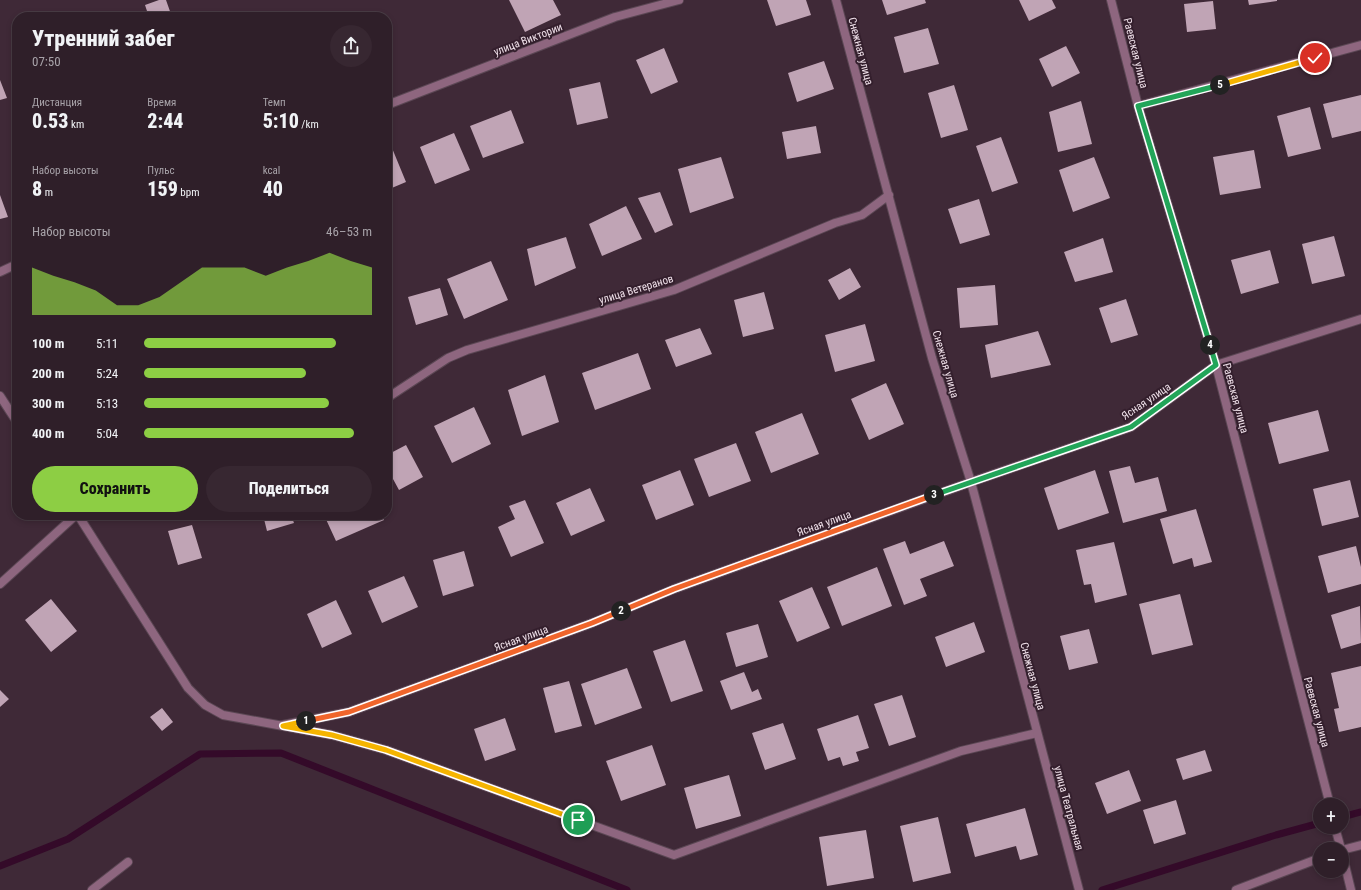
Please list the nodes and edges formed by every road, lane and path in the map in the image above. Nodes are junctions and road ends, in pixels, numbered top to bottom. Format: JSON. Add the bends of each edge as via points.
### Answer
{"nodes":[{"id":1,"x":679,"y":0,"type":"edge"},
{"id":2,"x":836,"y":0,"type":"edge"},
{"id":3,"x":1111,"y":0,"type":"edge"},
{"id":4,"x":1361,"y":46,"type":"edge"},
{"id":5,"x":392,"y":103,"type":"edge"},
{"id":6,"x":1138,"y":106,"type":"junction"},
{"id":7,"x":889,"y":195,"type":"junction"},
{"id":8,"x":12,"y":266,"type":"edge"},
{"id":9,"x":0,"y":272,"type":"edge"},
{"id":10,"x":1361,"y":320,"type":"edge"},
{"id":11,"x":1216,"y":365,"type":"junction"},
{"id":12,"x":392,"y":395,"type":"edge"},
{"id":13,"x":0,"y":396,"type":"edge"},
{"id":14,"x":12,"y":414,"type":"edge"},
{"id":15,"x":971,"y":482,"type":"junction"},
{"id":16,"x":71,"y":520,"type":"edge"},
{"id":17,"x":80,"y":520,"type":"edge"},
{"id":18,"x":0,"y":584,"type":"edge"},
{"id":19,"x":283,"y":726,"type":"junction"},
{"id":20,"x":1037,"y":733,"type":"junction"},
{"id":21,"x":1328,"y":798,"type":"edge"},
{"id":22,"x":1361,"y":845,"type":"edge"},
{"id":23,"x":1349,"y":849,"type":"edge"},
{"id":24,"x":1313,"y":861,"type":"edge"},
{"id":25,"x":128,"y":862,"type":"dead end"},
{"id":26,"x":1348,"y":878,"type":"edge"},
{"id":27,"x":1079,"y":889,"type":"edge"},
{"id":28,"x":92,"y":890,"type":"edge"},
{"id":29,"x":1236,"y":890,"type":"edge"},
{"id":30,"x":1351,"y":890,"type":"edge"}],
"edges":[{"from":1,"to":5,"type":"street","name":"улица Виктории","via":[[615,17]]},
{"from":2,"to":7,"type":"street","name":"Снежная улица"},
{"from":3,"to":6,"type":"street","name":"Раевская улица"},
{"from":4,"to":6,"type":"street"},
{"from":6,"to":11,"type":"street","name":"Раевская улица"},
{"from":7,"to":12,"type":"street","name":"улица Ветеранов","via":[[862,215],[835,223],[674,290],[467,350],[448,358]]},
{"from":7,"to":15,"type":"street","name":"Снежная улица","via":[[932,358]]},
{"from":8,"to":9,"type":"street"},
{"from":10,"to":11,"type":"street","name":"Ясная улица"},
{"from":11,"to":15,"type":"street","name":"Ясная улица","via":[[1131,427]]},
{"from":11,"to":21,"type":"street","name":"Раевская улица"},
{"from":13,"to":14,"type":"street"},
{"from":15,"to":19,"type":"street","name":"Ясная улица","via":[[674,589],[592,623],[349,712]]},
{"from":15,"to":20,"type":"street","name":"Снежная улица"},
{"from":16,"to":18,"type":"street"},
{"from":17,"to":19,"type":"street","via":[[188,688],[205,705],[223,715]]},
{"from":19,"to":20,"type":"street","via":[[332,735],[386,750],[674,855],[962,751]]},
{"from":20,"to":27,"type":"street","name":"улица Театральная"},
{"from":22,"to":23,"type":"street"},
{"from":24,"to":29,"type":"street"},
{"from":25,"to":28,"type":"street"},
{"from":26,"to":30,"type":"street"}]}
